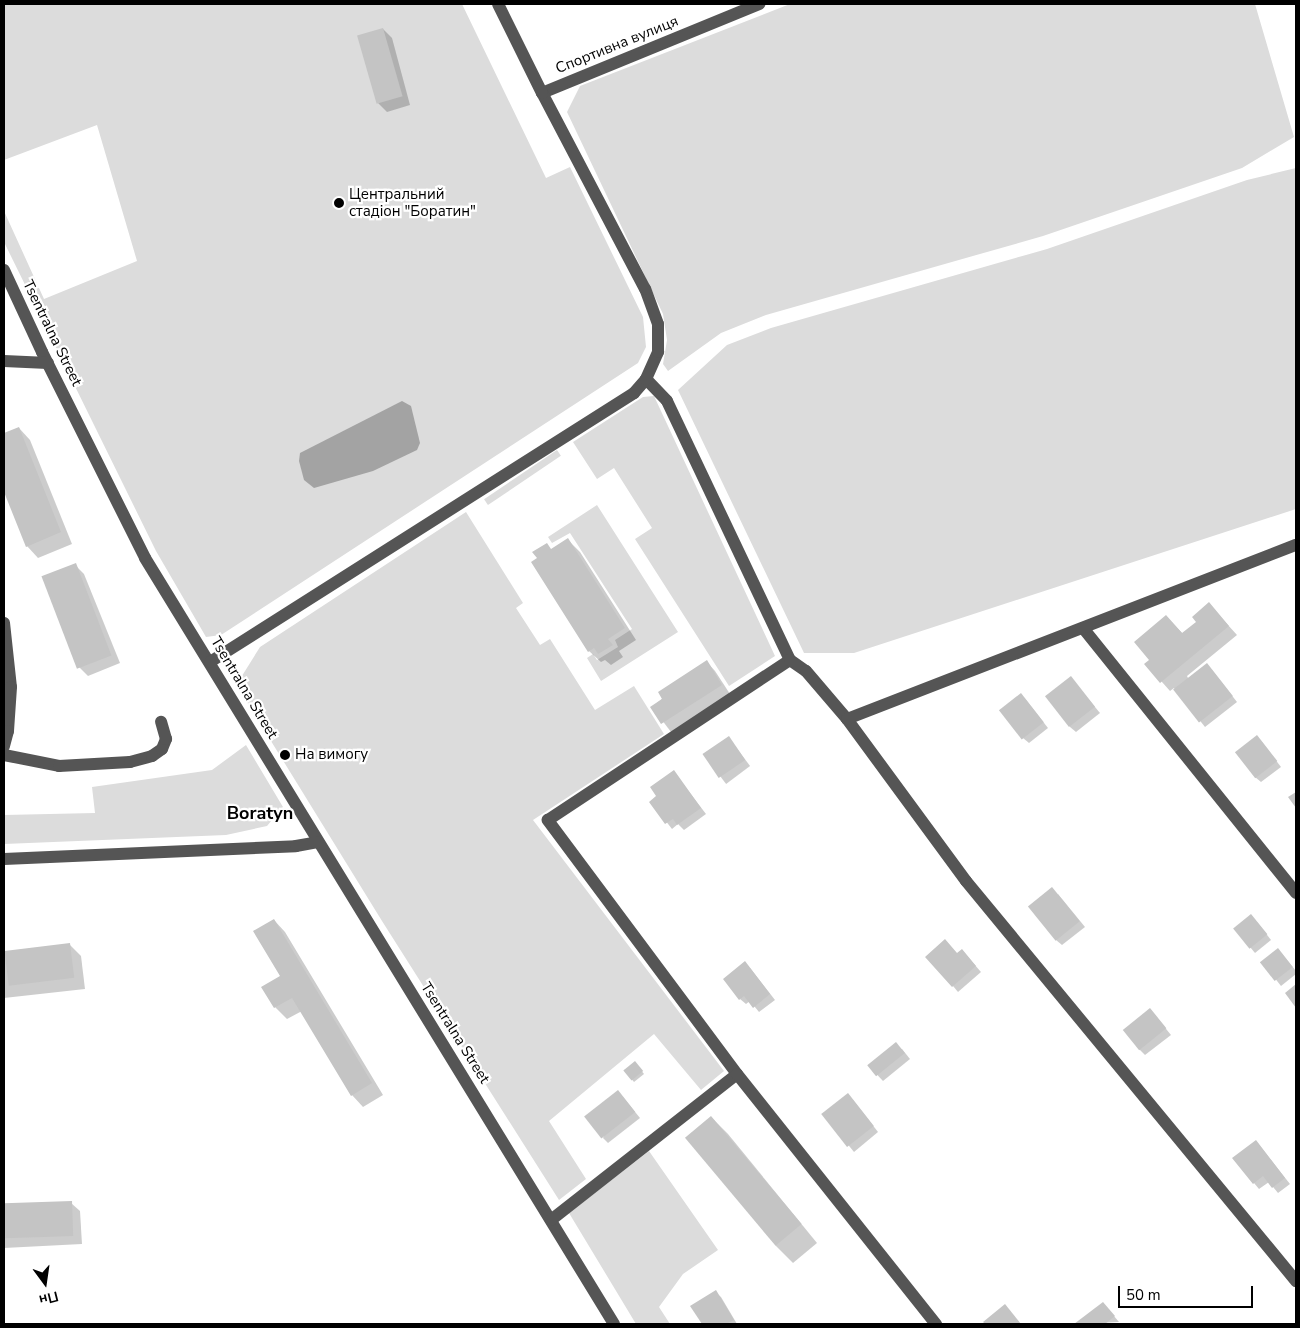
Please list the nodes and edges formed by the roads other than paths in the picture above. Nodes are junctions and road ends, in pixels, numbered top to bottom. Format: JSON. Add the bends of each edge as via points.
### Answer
{"nodes":[{"id":1,"x":498,"y":4,"type":"edge"},
{"id":2,"x":759,"y":4,"type":"edge"},
{"id":3,"x":542,"y":93,"type":"junction"},
{"id":4,"x":4,"y":270,"type":"edge"},
{"id":5,"x":4,"y":361,"type":"edge"},
{"id":6,"x":48,"y":363,"type":"junction"},
{"id":7,"x":646,"y":379,"type":"junction"},
{"id":8,"x":1296,"y":545,"type":"edge"},
{"id":9,"x":4,"y":623,"type":"edge"},
{"id":10,"x":1083,"y":628,"type":"junction"},
{"id":11,"x":790,"y":660,"type":"junction"},
{"id":12,"x":210,"y":662,"type":"junction"},
{"id":13,"x":847,"y":720,"type":"junction"},
{"id":14,"x":161,"y":722,"type":"dead end"},
{"id":15,"x":4,"y":746,"type":"edge"},
{"id":16,"x":4,"y":755,"type":"edge"},
{"id":17,"x":318,"y":842,"type":"junction"},
{"id":18,"x":4,"y":859,"type":"edge"},
{"id":19,"x":1296,"y":893,"type":"edge"},
{"id":20,"x":736,"y":1074,"type":"junction"},
{"id":21,"x":551,"y":1220,"type":"junction"},
{"id":22,"x":1296,"y":1280,"type":"edge"},
{"id":23,"x":614,"y":1324,"type":"edge"},
{"id":24,"x":936,"y":1324,"type":"edge"}],
"edges":[{"from":1,"to":3,"type":"street"},
{"from":2,"to":3,"type":"street","name":"Спортивна вулиця"},
{"from":3,"to":7,"type":"street","via":[[645,289],[658,324],[658,352]]},
{"from":4,"to":6,"type":"street","name":"Tsentralna Street"},
{"from":5,"to":6,"type":"street"},
{"from":6,"to":12,"type":"street","name":"Tsentralna Street","via":[[146,558]]},
{"from":7,"to":11,"type":"street","via":[[667,401]]},
{"from":7,"to":12,"type":"street","via":[[634,393]]},
{"from":8,"to":10,"type":"street"},
{"from":9,"to":15,"type":"street","via":[[12,688]]},
{"from":10,"to":13,"type":"street"},
{"from":10,"to":19,"type":"street"},
{"from":11,"to":13,"type":"street","via":[[806,671]]},
{"from":11,"to":20,"type":"street","via":[[548,820]]},
{"from":12,"to":17,"type":"street","name":"Tsentralna Street"},
{"from":13,"to":22,"type":"street","via":[[966,881]]},
{"from":14,"to":16,"type":"street","via":[[166,739],[162,749],[152,756],[130,762],[59,766]]},
{"from":17,"to":18,"type":"street","via":[[296,846]]},
{"from":17,"to":21,"type":"street","name":"Tsentralna Street"},
{"from":20,"to":21,"type":"street"},
{"from":20,"to":24,"type":"street"},
{"from":21,"to":23,"type":"street","name":"Tsentralna Street"}]}
